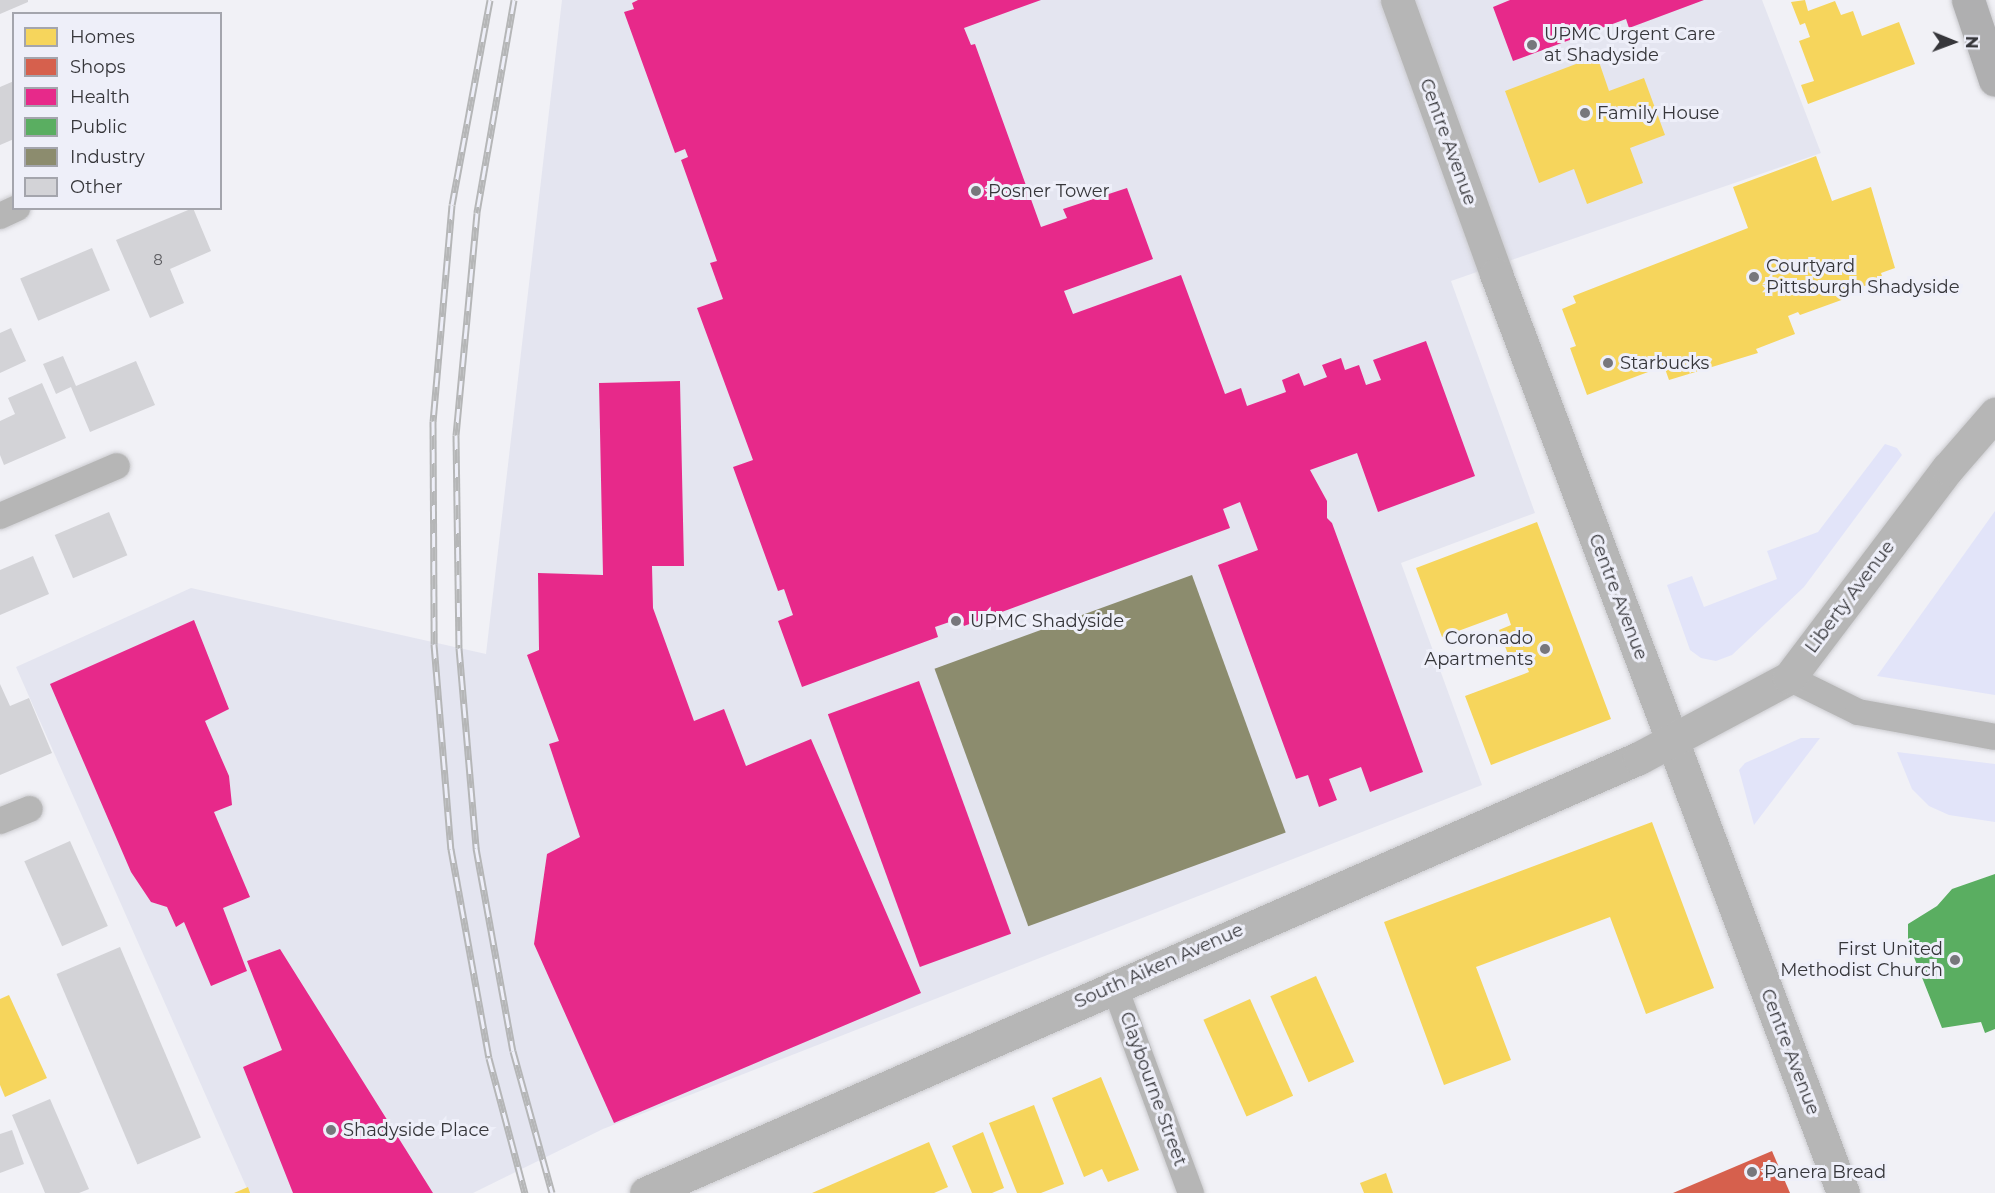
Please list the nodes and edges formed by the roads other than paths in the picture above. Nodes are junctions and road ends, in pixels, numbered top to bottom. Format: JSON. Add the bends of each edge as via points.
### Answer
{"nodes":[{"id":1,"x":1397,"y":0,"type":"edge"},
{"id":2,"x":1968,"y":0,"type":"edge"},
{"id":3,"x":1995,"y":80,"type":"edge"},
{"id":4,"x":1995,"y":414,"type":"edge"},
{"id":5,"x":117,"y":466,"type":"dead end"},
{"id":6,"x":0,"y":516,"type":"edge"},
{"id":7,"x":1789,"y":678,"type":"junction"},
{"id":8,"x":1995,"y":737,"type":"edge"},
{"id":9,"x":1673,"y":741,"type":"junction"},
{"id":10,"x":30,"y":809,"type":"dead end"},
{"id":11,"x":0,"y":821,"type":"edge"},
{"id":12,"x":1114,"y":985,"type":"junction"},
{"id":13,"x":656,"y":1189,"type":"edge"},
{"id":14,"x":1191,"y":1193,"type":"edge"},
{"id":15,"x":1843,"y":1193,"type":"edge"}],
"edges":[{"from":1,"to":9,"type":"main road","name":"Centre Avenue"},
{"from":2,"to":3,"type":"main road"},
{"from":4,"to":7,"type":"main road","name":"Liberty Avenue","via":[[1948,468]]},
{"from":5,"to":6,"type":"street"},
{"from":7,"to":8,"type":"street","via":[[1858,712]]},
{"from":7,"to":9,"type":"main road","name":"Liberty Avenue"},
{"from":9,"to":12,"type":"main road","name":"South Aiken Avenue"},
{"from":9,"to":15,"type":"main road","name":"Centre Avenue"},
{"from":10,"to":11,"type":"street"},
{"from":12,"to":13,"type":"main road","name":"South Aiken Avenue"},
{"from":12,"to":14,"type":"street","name":"Claybourne Street"}]}
